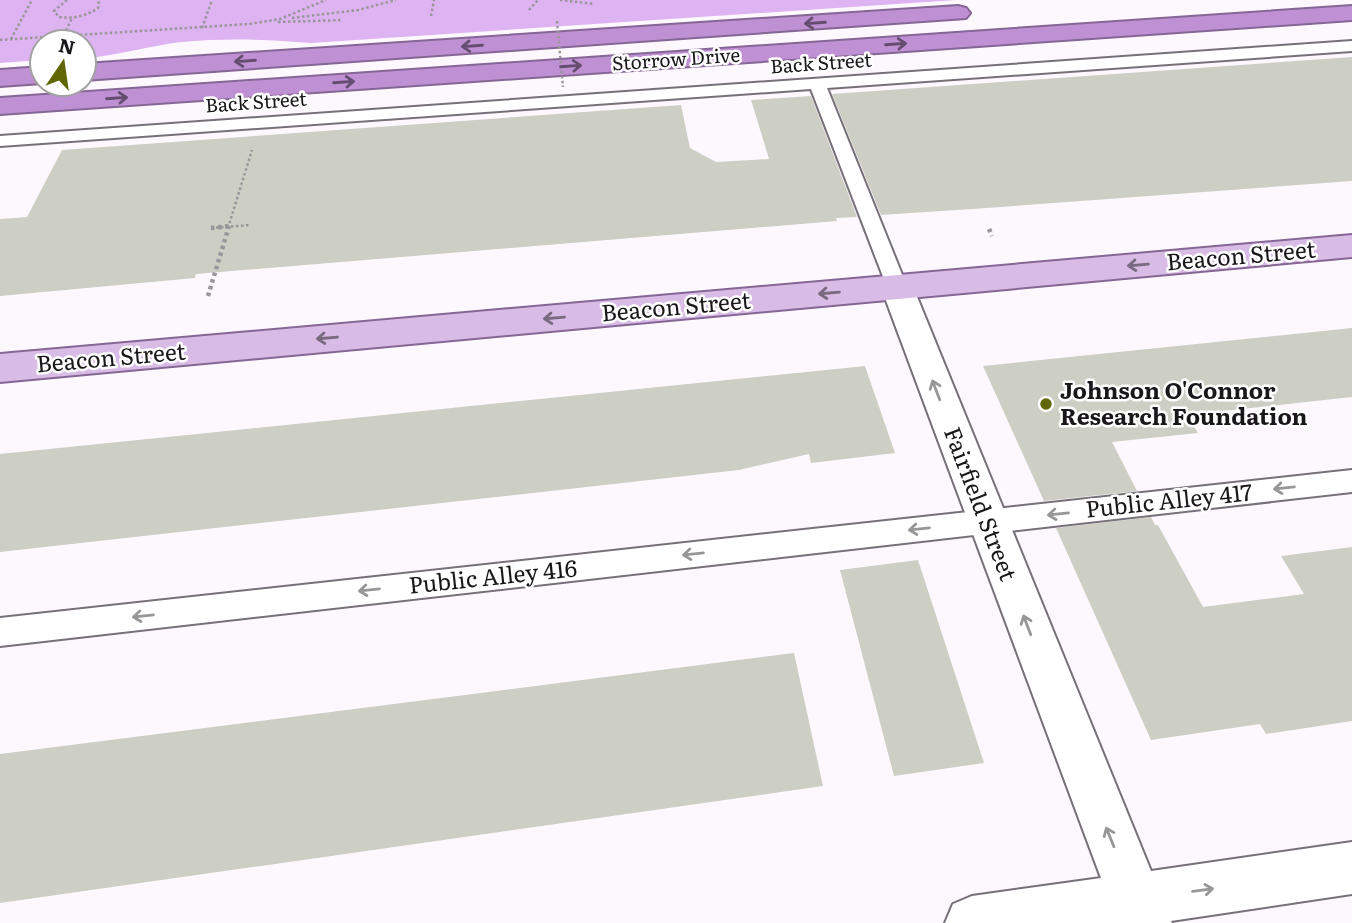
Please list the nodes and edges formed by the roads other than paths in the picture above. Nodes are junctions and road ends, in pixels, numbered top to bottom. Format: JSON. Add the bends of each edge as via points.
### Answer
{"nodes":[{"id":1,"x":974,"y":12,"type":"dead end"},
{"id":2,"x":1352,"y":13,"type":"edge"},
{"id":3,"x":1352,"y":46,"type":"edge"},
{"id":4,"x":98,"y":71,"type":"edge"},
{"id":5,"x":28,"y":76,"type":"edge"},
{"id":6,"x":0,"y":78,"type":"edge"},
{"id":7,"x":817,"y":84,"type":"junction"},
{"id":8,"x":0,"y":106,"type":"edge"},
{"id":9,"x":0,"y":141,"type":"edge"},
{"id":10,"x":1352,"y":246,"type":"edge"},
{"id":11,"x":897,"y":287,"type":"junction"},
{"id":12,"x":0,"y":368,"type":"edge"},
{"id":13,"x":1352,"y":481,"type":"edge"},
{"id":14,"x":987,"y":522,"type":"junction"},
{"id":15,"x":0,"y":632,"type":"edge"},
{"id":16,"x":1352,"y":868,"type":"edge"},
{"id":17,"x":1140,"y":911,"type":"edge"},
{"id":18,"x":972,"y":923,"type":"edge"}],
"edges":[{"from":1,"to":4,"type":"highway","name":"Storrow Drive","one_way":true},
{"from":8,"to":2,"type":"highway","name":"Storrow Drive","one_way":true},
{"from":3,"to":7,"type":"lane","name":"Back Street"},
{"from":5,"to":6,"type":"highway"},
{"from":7,"to":9,"type":"lane","name":"Back Street"},
{"from":7,"to":11,"type":"lane","name":"Fairfield Street"},
{"from":10,"to":11,"type":"main road","name":"Beacon Street","one_way":true},
{"from":11,"to":12,"type":"main road","name":"Beacon Street","one_way":true},
{"from":14,"to":11,"type":"street","name":"Fairfield Street","one_way":true},
{"from":13,"to":14,"type":"lane","name":"Public Alley 417","one_way":true},
{"from":14,"to":15,"type":"lane","name":"Public Alley 416","one_way":true},
{"from":17,"to":14,"type":"street","name":"Fairfield Street","one_way":true},
{"from":17,"to":16,"type":"street","one_way":true},
{"from":17,"to":18,"type":"street"}]}
